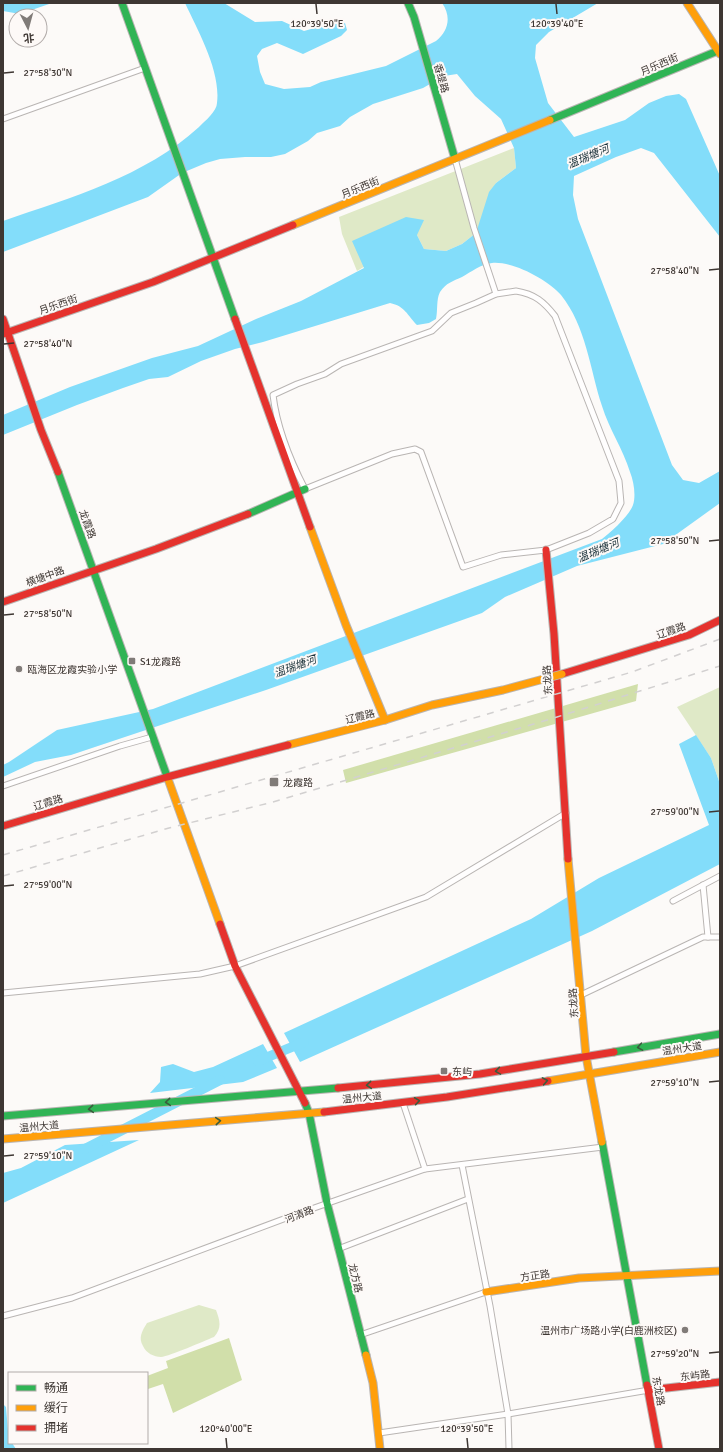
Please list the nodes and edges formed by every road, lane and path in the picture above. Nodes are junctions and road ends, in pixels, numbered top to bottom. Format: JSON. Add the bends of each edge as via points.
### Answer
{"nodes":[{"id":1,"x":122,"y":3,"type":"edge"},
{"id":2,"x":408,"y":3,"type":"edge"},
{"id":3,"x":687,"y":3,"type":"edge"},
{"id":4,"x":720,"y":51,"type":"edge"},
{"id":5,"x":144,"y":68,"type":"junction"},
{"id":6,"x":3,"y":119,"type":"edge"},
{"id":7,"x":456,"y":159,"type":"junction"},
{"id":8,"x":213,"y":258,"type":"junction"},
{"id":9,"x":496,"y":294,"type":"junction"},
{"id":10,"x":3,"y":319,"type":"edge"},
{"id":11,"x":6,"y":334,"type":"edge"},
{"id":12,"x":305,"y":489,"type":"junction"},
{"id":13,"x":297,"y":493,"type":"junction"},
{"id":14,"x":546,"y":552,"type":"junction"},
{"id":15,"x":94,"y":570,"type":"junction"},
{"id":16,"x":3,"y":602,"type":"edge"},
{"id":17,"x":720,"y":620,"type":"edge"},
{"id":18,"x":385,"y":720,"type":"junction"},
{"id":19,"x":152,"y":737,"type":"junction"},
{"id":20,"x":167,"y":777,"type":"junction"},
{"id":21,"x":3,"y":786,"type":"edge"},
{"id":22,"x":566,"y":813,"type":"junction"},
{"id":23,"x":3,"y":826,"type":"edge"},
{"id":24,"x":720,"y":876,"type":"edge"},
{"id":25,"x":703,"y":885,"type":"junction"},
{"id":26,"x":673,"y":901,"type":"dead end"},
{"id":27,"x":720,"y":936,"type":"edge"},
{"id":28,"x":708,"y":937,"type":"junction"},
{"id":29,"x":235,"y":966,"type":"junction"},
{"id":30,"x":3,"y":993,"type":"edge"},
{"id":31,"x":582,"y":994,"type":"junction"},
{"id":32,"x":720,"y":1034,"type":"edge"},
{"id":33,"x":720,"y":1052,"type":"edge"},
{"id":34,"x":586,"y":1056,"type":"junction"},
{"id":35,"x":589,"y":1073,"type":"junction"},
{"id":36,"x":300,"y":1091,"type":"junction"},
{"id":37,"x":403,"y":1103,"type":"junction"},
{"id":38,"x":309,"y":1113,"type":"junction"},
{"id":39,"x":3,"y":1116,"type":"edge"},
{"id":40,"x":3,"y":1139,"type":"edge"},
{"id":41,"x":603,"y":1147,"type":"junction"},
{"id":42,"x":462,"y":1165,"type":"junction"},
{"id":43,"x":425,"y":1169,"type":"junction"},
{"id":44,"x":468,"y":1199,"type":"junction"},
{"id":45,"x":327,"y":1203,"type":"junction"},
{"id":46,"x":338,"y":1248,"type":"junction"},
{"id":47,"x":720,"y":1271,"type":"edge"},
{"id":48,"x":628,"y":1275,"type":"junction"},
{"id":49,"x":486,"y":1292,"type":"junction"},
{"id":50,"x":3,"y":1316,"type":"edge"},
{"id":51,"x":360,"y":1335,"type":"junction"},
{"id":52,"x":720,"y":1382,"type":"edge"},
{"id":53,"x":649,"y":1390,"type":"junction"},
{"id":54,"x":508,"y":1414,"type":"junction"},
{"id":55,"x":379,"y":1433,"type":"junction"},
{"id":56,"x":380,"y":1449,"type":"edge"},
{"id":57,"x":509,"y":1449,"type":"edge"},
{"id":58,"x":660,"y":1449,"type":"edge"}],
"edges":[{"from":1,"to":5,"type":"main road"},
{"from":2,"to":7,"type":"main road","name":"香缇路"},
{"from":3,"to":4,"type":"main road"},
{"from":4,"to":7,"type":"main road","name":"月乐西街"},
{"from":5,"to":6,"type":"street"},
{"from":5,"to":8,"type":"main road"},
{"from":7,"to":8,"type":"main road","name":"月乐西街"},
{"from":7,"to":9,"type":"street","via":[[474,228]]},
{"from":8,"to":11,"type":"main road","name":"月乐西街"},
{"from":8,"to":13,"type":"main road"},
{"from":9,"to":12,"type":"street","via":[[451,314],[432,331],[341,364],[325,374],[273,395],[275,411],[293,466]]},
{"from":9,"to":14,"type":"street","via":[[516,291],[528,293],[542,300],[556,316],[619,481],[621,503],[613,519]]},
{"from":10,"to":11,"type":"main road","name":"龙霞路"},
{"from":11,"to":15,"type":"main road","name":"龙霞路"},
{"from":12,"to":13,"type":"main road","name":"横塘中路"},
{"from":12,"to":14,"type":"street","via":[[392,454],[415,449],[422,452],[463,567],[501,555]]},
{"from":13,"to":15,"type":"main road","name":"横塘中路","via":[[223,524]]},
{"from":13,"to":18,"type":"main road","via":[[346,625]]},
{"from":14,"to":22,"type":"main road","name":"东龙路"},
{"from":15,"to":16,"type":"main road","name":"横塘中路"},
{"from":15,"to":19,"type":"main road","name":"龙霞路"},
{"from":17,"to":18,"type":"main road","name":"辽霞路","bridge":true,"via":[[689,635],[562,674],[504,690],[432,705]]},
{"from":18,"to":20,"type":"main road","name":"辽霞路"},
{"from":19,"to":20,"type":"main road","name":"龙霞路"},
{"from":19,"to":21,"type":"street"},
{"from":20,"to":23,"type":"main road","name":"辽霞路"},
{"from":20,"to":29,"type":"main road","name":"龙霞路"},
{"from":22,"to":29,"type":"street","via":[[426,897]]},
{"from":22,"to":31,"type":"main road","name":"东龙路","via":[[571,894]]},
{"from":24,"to":25,"type":"street"},
{"from":25,"to":26,"type":"street"},
{"from":25,"to":28,"type":"street"},
{"from":27,"to":28,"type":"street"},
{"from":28,"to":31,"type":"street"},
{"from":29,"to":30,"type":"street","via":[[200,974]]},
{"from":29,"to":36,"type":"main road","name":"龙霞路"},
{"from":31,"to":34,"type":"main road","name":"东龙路"},
{"from":32,"to":34,"type":"main road","name":"温州大道","one_way":true},
{"from":33,"to":35,"type":"main road","name":"温州大道"},
{"from":34,"to":35,"type":"main road","name":"东龙路"},
{"from":34,"to":36,"type":"main road","name":"温州大道","one_way":true,"via":[[473,1074]]},
{"from":37,"to":35,"type":"main road","name":"温州大道","one_way":true},
{"from":35,"to":41,"type":"main road","name":"东龙路"},
{"from":36,"to":38,"type":"main road","name":"龙霞路"},
{"from":36,"to":39,"type":"main road","name":"温州大道","one_way":true},
{"from":37,"to":38,"type":"main road","name":"温州大道"},
{"from":37,"to":43,"type":"street"},
{"from":40,"to":38,"type":"main road","name":"温州大道","one_way":true},
{"from":38,"to":45,"type":"main road","name":"龙方路"},
{"from":41,"to":42,"type":"street","name":"河清路"},
{"from":41,"to":48,"type":"main road","name":"东龙路"},
{"from":42,"to":43,"type":"street","name":"河清路"},
{"from":42,"to":44,"type":"street"},
{"from":43,"to":45,"type":"street","name":"河清路"},
{"from":44,"to":46,"type":"street"},
{"from":44,"to":49,"type":"street"},
{"from":45,"to":46,"type":"main road","name":"龙方路"},
{"from":45,"to":50,"type":"street","name":"河清路","via":[[72,1298]]},
{"from":46,"to":51,"type":"main road","name":"龙方路"},
{"from":47,"to":48,"type":"main road","name":"方正路"},
{"from":48,"to":49,"type":"main road","name":"方正路","via":[[579,1278]]},
{"from":48,"to":53,"type":"main road","name":"东龙路"},
{"from":49,"to":51,"type":"street","name":"方正路"},
{"from":49,"to":54,"type":"street"},
{"from":51,"to":55,"type":"main road","name":"龙方路","via":[[373,1383]]},
{"from":52,"to":53,"type":"main road","name":"东屿路"},
{"from":53,"to":54,"type":"street"},
{"from":53,"to":58,"type":"main road","name":"东龙路"},
{"from":54,"to":55,"type":"street"},
{"from":54,"to":57,"type":"street"},
{"from":55,"to":56,"type":"main road","name":"龙方路"}]}
